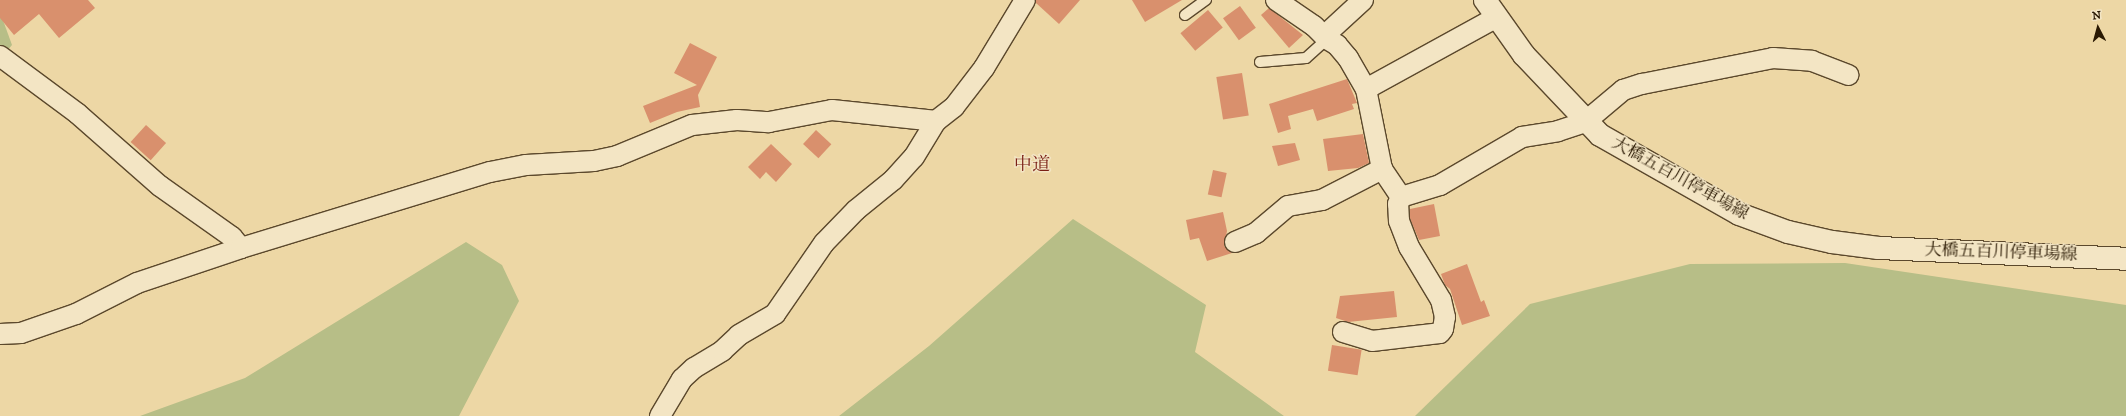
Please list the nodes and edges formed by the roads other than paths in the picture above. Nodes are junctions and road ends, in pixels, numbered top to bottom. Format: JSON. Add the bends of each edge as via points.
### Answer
{"nodes":[{"id":1,"x":1024,"y":0,"type":"edge"},
{"id":2,"x":1206,"y":0,"type":"edge"},
{"id":3,"x":1276,"y":0,"type":"edge"},
{"id":4,"x":1363,"y":0,"type":"edge"},
{"id":5,"x":1490,"y":9,"type":"edge"},
{"id":6,"x":1186,"y":15,"type":"dead end"},
{"id":7,"x":1325,"y":38,"type":"junction"},
{"id":8,"x":0,"y":56,"type":"edge"},
{"id":9,"x":1260,"y":62,"type":"dead end"},
{"id":10,"x":1848,"y":75,"type":"dead end"},
{"id":11,"x":1366,"y":88,"type":"junction"},
{"id":12,"x":936,"y":121,"type":"junction"},
{"id":13,"x":1585,"y":122,"type":"junction"},
{"id":14,"x":1382,"y":169,"type":"junction"},
{"id":15,"x":1401,"y":197,"type":"junction"},
{"id":16,"x":1235,"y":242,"type":"dead end"},
{"id":17,"x":242,"y":248,"type":"junction"},
{"id":18,"x":2126,"y":259,"type":"edge"},
{"id":19,"x":1343,"y":332,"type":"dead end"},
{"id":20,"x":0,"y":334,"type":"edge"},
{"id":21,"x":660,"y":416,"type":"edge"}],
"edges":[{"from":1,"to":12,"type":"street","via":[[984,68],[954,107]]},
{"from":2,"to":6,"type":"lane"},
{"from":3,"to":7,"type":"street"},
{"from":4,"to":7,"type":"street"},
{"from":5,"to":11,"type":"street"},
{"from":5,"to":13,"type":"main road","name":"大橋五百川停車場線","via":[[1524,55]]},
{"from":7,"to":9,"type":"lane","via":[[1306,58]]},
{"from":7,"to":11,"type":"street","via":[[1337,45],[1348,58]]},
{"from":8,"to":17,"type":"street","via":[[78,114],[160,186],[232,237]]},
{"from":10,"to":13,"type":"street","via":[[1812,61],[1788,58],[1759,61],[1623,90]]},
{"from":11,"to":14,"type":"street"},
{"from":12,"to":17,"type":"street","via":[[832,110],[769,122],[737,120],[692,125],[617,156],[594,161],[526,165],[490,172]]},
{"from":12,"to":21,"type":"street","via":[[914,157],[893,180],[856,210],[824,243],[775,314],[739,335],[722,351],[694,368],[682,380]]},
{"from":13,"to":15,"type":"street","via":[[1558,131],[1522,137],[1440,185]]},
{"from":13,"to":18,"type":"main road","name":"大橋五百川停車場線","via":[[1616,144],[1739,214],[1788,232],[1832,242],[1879,248]]},
{"from":14,"to":15,"type":"street"},
{"from":14,"to":16,"type":"street","via":[[1322,200],[1288,206],[1256,234]]},
{"from":15,"to":19,"type":"street","via":[[1398,204],[1399,221],[1409,247],[1441,300],[1443,329],[1440,333],[1372,341]]},
{"from":17,"to":20,"type":"street","via":[[137,283],[76,314],[21,333]]}]}
